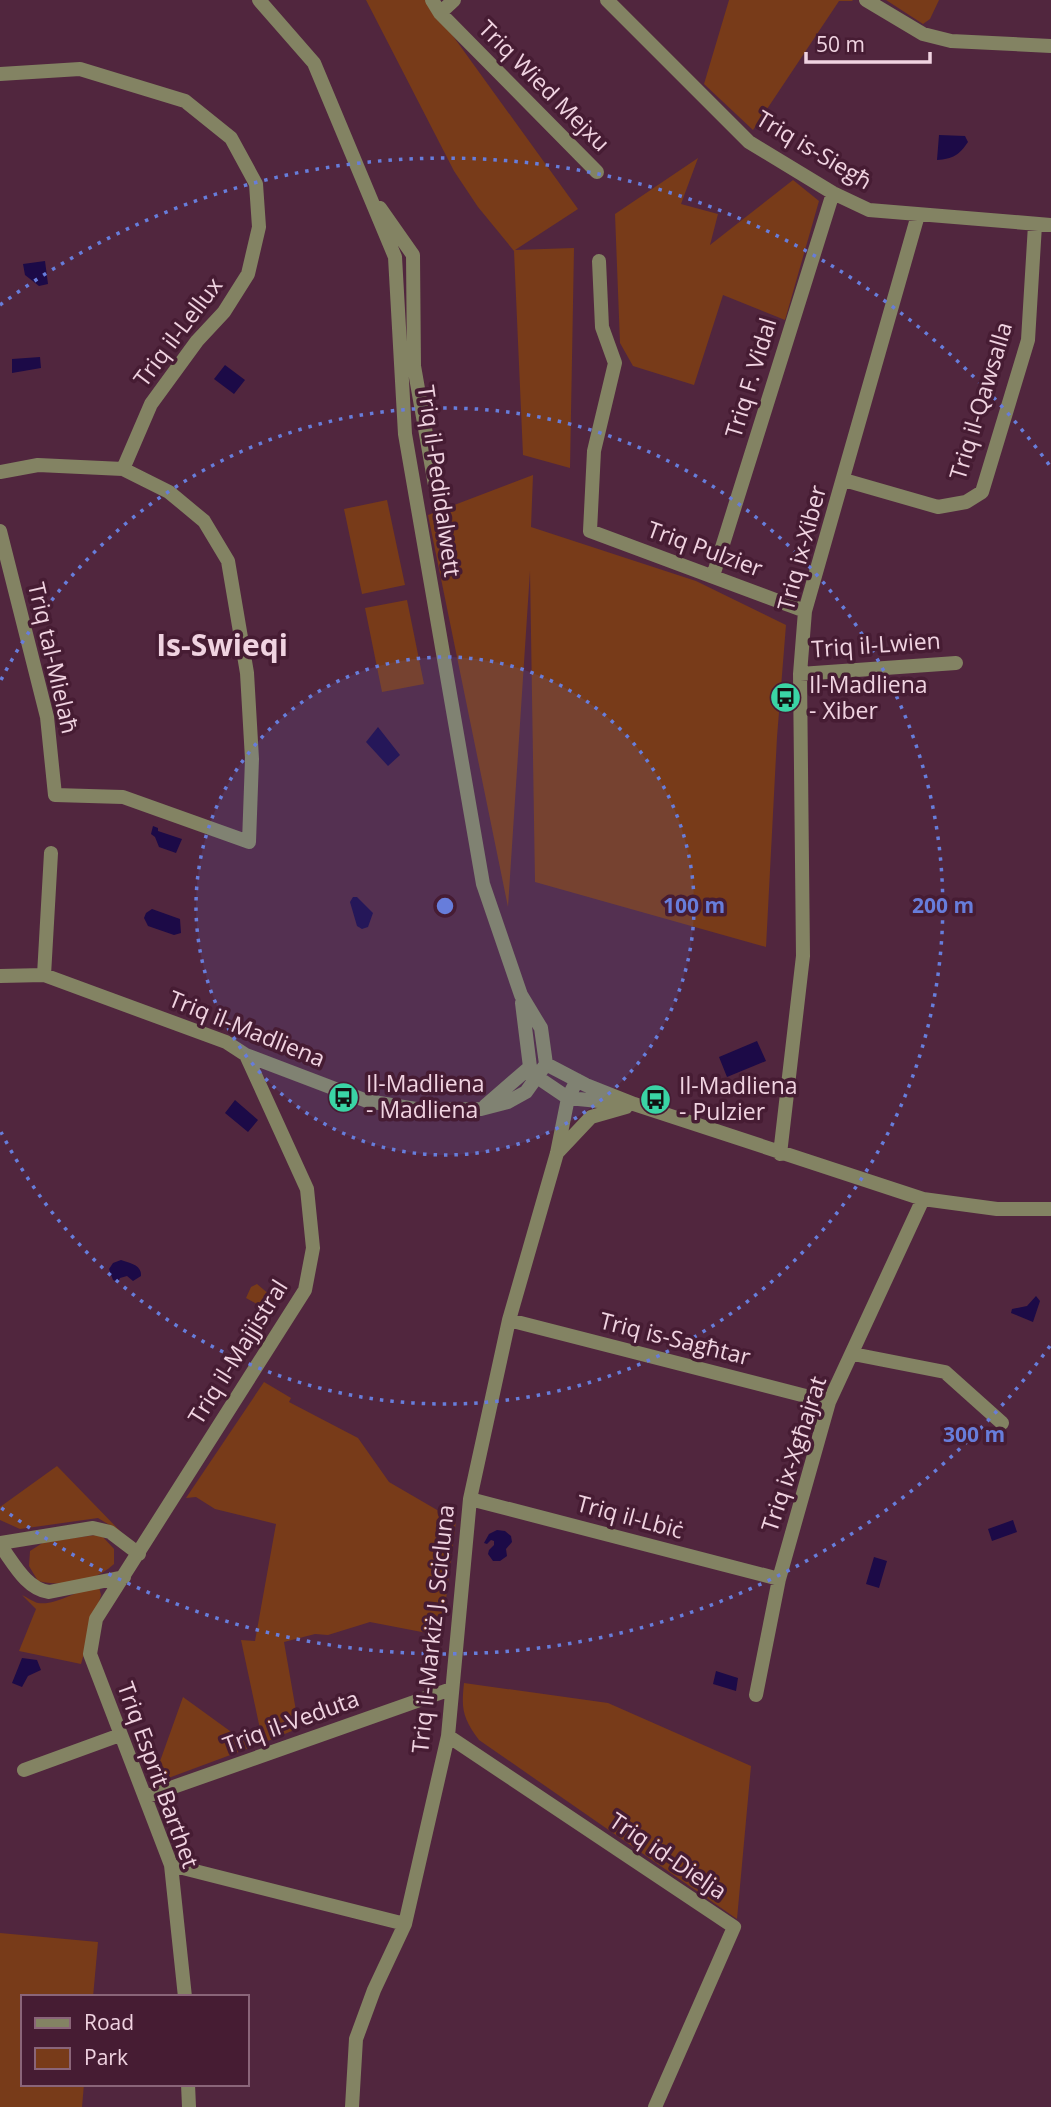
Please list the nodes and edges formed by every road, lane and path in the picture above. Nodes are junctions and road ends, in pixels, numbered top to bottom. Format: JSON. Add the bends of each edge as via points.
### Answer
{"nodes":[{"id":1,"x":259,"y":0,"type":"edge"},
{"id":2,"x":454,"y":0,"type":"edge"},
{"id":3,"x":607,"y":0,"type":"edge"},
{"id":4,"x":866,"y":0,"type":"edge"},
{"id":5,"x":436,"y":6,"type":"edge"},
{"id":6,"x":1051,"y":46,"type":"edge"},
{"id":7,"x":0,"y":74,"type":"edge"},
{"id":8,"x":597,"y":172,"type":"dead end"},
{"id":9,"x":833,"y":193,"type":"junction"},
{"id":10,"x":370,"y":195,"type":"junction"},
{"id":11,"x":918,"y":215,"type":"junction"},
{"id":12,"x":1035,"y":225,"type":"junction"},
{"id":13,"x":1051,"y":226,"type":"edge"},
{"id":14,"x":599,"y":261,"type":"dead end"},
{"id":15,"x":123,"y":470,"type":"junction"},
{"id":16,"x":0,"y":472,"type":"edge"},
{"id":17,"x":844,"y":480,"type":"junction"},
{"id":18,"x":435,"y":485,"type":"dead end"},
{"id":19,"x":0,"y":531,"type":"edge"},
{"id":20,"x":713,"y":576,"type":"junction"},
{"id":21,"x":805,"y":611,"type":"junction"},
{"id":22,"x":956,"y":663,"type":"dead end"},
{"id":23,"x":800,"y":674,"type":"junction"},
{"id":24,"x":51,"y":853,"type":"dead end"},
{"id":25,"x":44,"y":975,"type":"junction"},
{"id":26,"x":0,"y":976,"type":"edge"},
{"id":27,"x":522,"y":995,"type":"junction"},
{"id":28,"x":246,"y":1055,"type":"junction"},
{"id":29,"x":546,"y":1064,"type":"junction"},
{"id":30,"x":534,"y":1072,"type":"junction"},
{"id":31,"x":578,"y":1091,"type":"junction"},
{"id":32,"x":634,"y":1104,"type":"junction"},
{"id":33,"x":580,"y":1128,"type":"junction"},
{"id":34,"x":557,"y":1153,"type":"junction"},
{"id":35,"x":780,"y":1154,"type":"junction"},
{"id":36,"x":923,"y":1199,"type":"junction"},
{"id":37,"x":1051,"y":1209,"type":"edge"},
{"id":38,"x":509,"y":1320,"type":"junction"},
{"id":39,"x":853,"y":1354,"type":"junction"},
{"id":40,"x":829,"y":1402,"type":"junction"},
{"id":41,"x":1002,"y":1423,"type":"dead end"},
{"id":42,"x":470,"y":1499,"type":"junction"},
{"id":43,"x":0,"y":1544,"type":"edge"},
{"id":44,"x":139,"y":1554,"type":"junction"},
{"id":45,"x":124,"y":1577,"type":"junction"},
{"id":46,"x":779,"y":1579,"type":"junction"},
{"id":47,"x":90,"y":1654,"type":"joint"},
{"id":48,"x":451,"y":1689,"type":"junction"},
{"id":49,"x":756,"y":1695,"type":"dead end"},
{"id":50,"x":120,"y":1735,"type":"junction"},
{"id":51,"x":448,"y":1737,"type":"junction"},
{"id":52,"x":24,"y":1770,"type":"dead end"},
{"id":53,"x":145,"y":1797,"type":"junction"},
{"id":54,"x":171,"y":1865,"type":"junction"},
{"id":55,"x":405,"y":1924,"type":"junction"},
{"id":56,"x":185,"y":1995,"type":"edge"},
{"id":57,"x":188,"y":2086,"type":"edge"},
{"id":58,"x":189,"y":2107,"type":"edge"},
{"id":59,"x":352,"y":2107,"type":"edge"},
{"id":60,"x":655,"y":2107,"type":"edge"}],
"edges":[{"from":1,"to":10,"type":"street","name":"Triq il-Pedidalwett","via":[[314,63]]},
{"from":2,"to":5,"type":"street"},
{"from":3,"to":9,"type":"street","name":"Triq is-Siegħ","via":[[749,142]]},
{"from":4,"to":6,"type":"street","via":[[923,34],[951,41]]},
{"from":5,"to":8,"type":"street","name":"Triq Wied Mejxu"},
{"from":7,"to":15,"type":"street","name":"Triq il-Lellux","via":[[80,69],[185,101],[231,138],[256,184],[259,227],[248,274],[151,404]]},
{"from":9,"to":11,"type":"street","name":"Triq is-Siegħ","via":[[869,210]]},
{"from":9,"to":20,"type":"street","name":"Triq F. Vidal"},
{"from":10,"to":18,"type":"street","via":[[413,255],[414,366]]},
{"from":10,"to":27,"type":"street","name":"Triq il-Pedidalwett","via":[[394,257],[405,435],[483,884]]},
{"from":11,"to":12,"type":"street","name":"Triq is-Siegħ"},
{"from":11,"to":17,"type":"street","name":"Triq ix-Xiber"},
{"from":12,"to":13,"type":"street","name":"Triq is-Siegħ"},
{"from":12,"to":17,"type":"street","name":"Triq il-Qawsalla","via":[[1028,340],[982,492],[966,502],[938,507]]},
{"from":14,"to":20,"type":"street","name":"Triq Pulzier","via":[[602,327],[615,363],[594,451],[590,531]]},
{"from":15,"to":16,"type":"street","via":[[38,465]]},
{"from":15,"to":19,"type":"street","name":"Triq tal-Mielaħ","via":[[169,492],[204,521],[228,561],[247,673],[253,759],[249,842],[123,797],[55,796],[47,718]]},
{"from":17,"to":21,"type":"street","name":"Triq ix-Xiber"},
{"from":20,"to":21,"type":"street","name":"Triq Pulzier"},
{"from":21,"to":23,"type":"street","name":"Triq ix-Xiber"},
{"from":22,"to":23,"type":"street","name":"Triq il-Lwien"},
{"from":23,"to":35,"type":"street","name":"Triq ix-Xiber","via":[[803,956]]},
{"from":24,"to":25,"type":"street"},
{"from":25,"to":26,"type":"street","name":"Triq il-Madliena"},
{"from":25,"to":28,"type":"street","name":"Triq il-Madliena","via":[[226,1042]]},
{"from":27,"to":29,"type":"street","name":"Triq il-Pedidalwett","via":[[541,1028]]},
{"from":27,"to":30,"type":"street","name":"Triq il-Pedidalwett"},
{"from":28,"to":30,"type":"street","name":"Triq il-Madliena","via":[[368,1101],[422,1110],[481,1109]]},
{"from":28,"to":44,"type":"street","name":"Triq il-Majjistral","via":[[307,1189],[313,1248],[305,1290]]},
{"from":29,"to":30,"type":"street","name":"Triq il-Madliena"},
{"from":29,"to":31,"type":"street"},
{"from":30,"to":31,"type":"street"},
{"from":31,"to":32,"type":"street"},
{"from":31,"to":33,"type":"street"},
{"from":31,"to":34,"type":"street","name":"Triq il-Markiż J. Scicluna"},
{"from":32,"to":33,"type":"street","name":"Triq il-Markiż J. Scicluna","via":[[591,1116]]},
{"from":32,"to":35,"type":"street"},
{"from":33,"to":34,"type":"street","name":"Triq il-Markiż J. Scicluna"},
{"from":34,"to":38,"type":"street","name":"Triq il-Markiż J. Scicluna"},
{"from":35,"to":36,"type":"street"},
{"from":36,"to":37,"type":"street","via":[[997,1209]]},
{"from":36,"to":39,"type":"street","name":"Triq ix-Xgħajrat"},
{"from":38,"to":40,"type":"street","name":"Triq is-Sagħtar"},
{"from":38,"to":42,"type":"street","name":"Triq il-Markiż J. Scicluna"},
{"from":39,"to":40,"type":"street","name":"Triq ix-Xgħajrat"},
{"from":39,"to":41,"type":"street","via":[[945,1372]]},
{"from":40,"to":46,"type":"street","name":"Triq ix-Xgħajrat"},
{"from":42,"to":46,"type":"street","name":"Triq il-Lbiċ"},
{"from":42,"to":48,"type":"street","name":"Triq il-Markiż J. Scicluna"},
{"from":43,"to":44,"type":"street","via":[[93,1528],[110,1532]]},
{"from":43,"to":45,"type":"street","via":[[41,1591]]},
{"from":44,"to":45,"type":"street","name":"Triq il-Majjistral"},
{"from":45,"to":47,"type":"street","name":"Triq il-Majjistral","via":[[96,1619]]},
{"from":46,"to":49,"type":"street","name":"Triq ix-Xgħajrat"},
{"from":47,"to":50,"type":"street","name":"Triq Esprit Barthet"},
{"from":48,"to":51,"type":"street","name":"Triq il-Markiż J. Scicluna"},
{"from":48,"to":53,"type":"street","name":"Triq il-Veduta"},
{"from":50,"to":52,"type":"street"},
{"from":50,"to":53,"type":"street","name":"Triq Esprit Barthet"},
{"from":51,"to":55,"type":"street","name":"Triq il-Markiż J. Scicluna"},
{"from":51,"to":60,"type":"street","name":"Triq id-Dielja","via":[[734,1927]]},
{"from":53,"to":54,"type":"street","name":"Triq Esprit Barthet"},
{"from":54,"to":55,"type":"street"},
{"from":54,"to":56,"type":"street","name":"Triq Esprit Barthet"},
{"from":55,"to":59,"type":"street","name":"Triq il-Markiż J. Scicluna","via":[[356,2039]]},
{"from":57,"to":58,"type":"street"}]}
